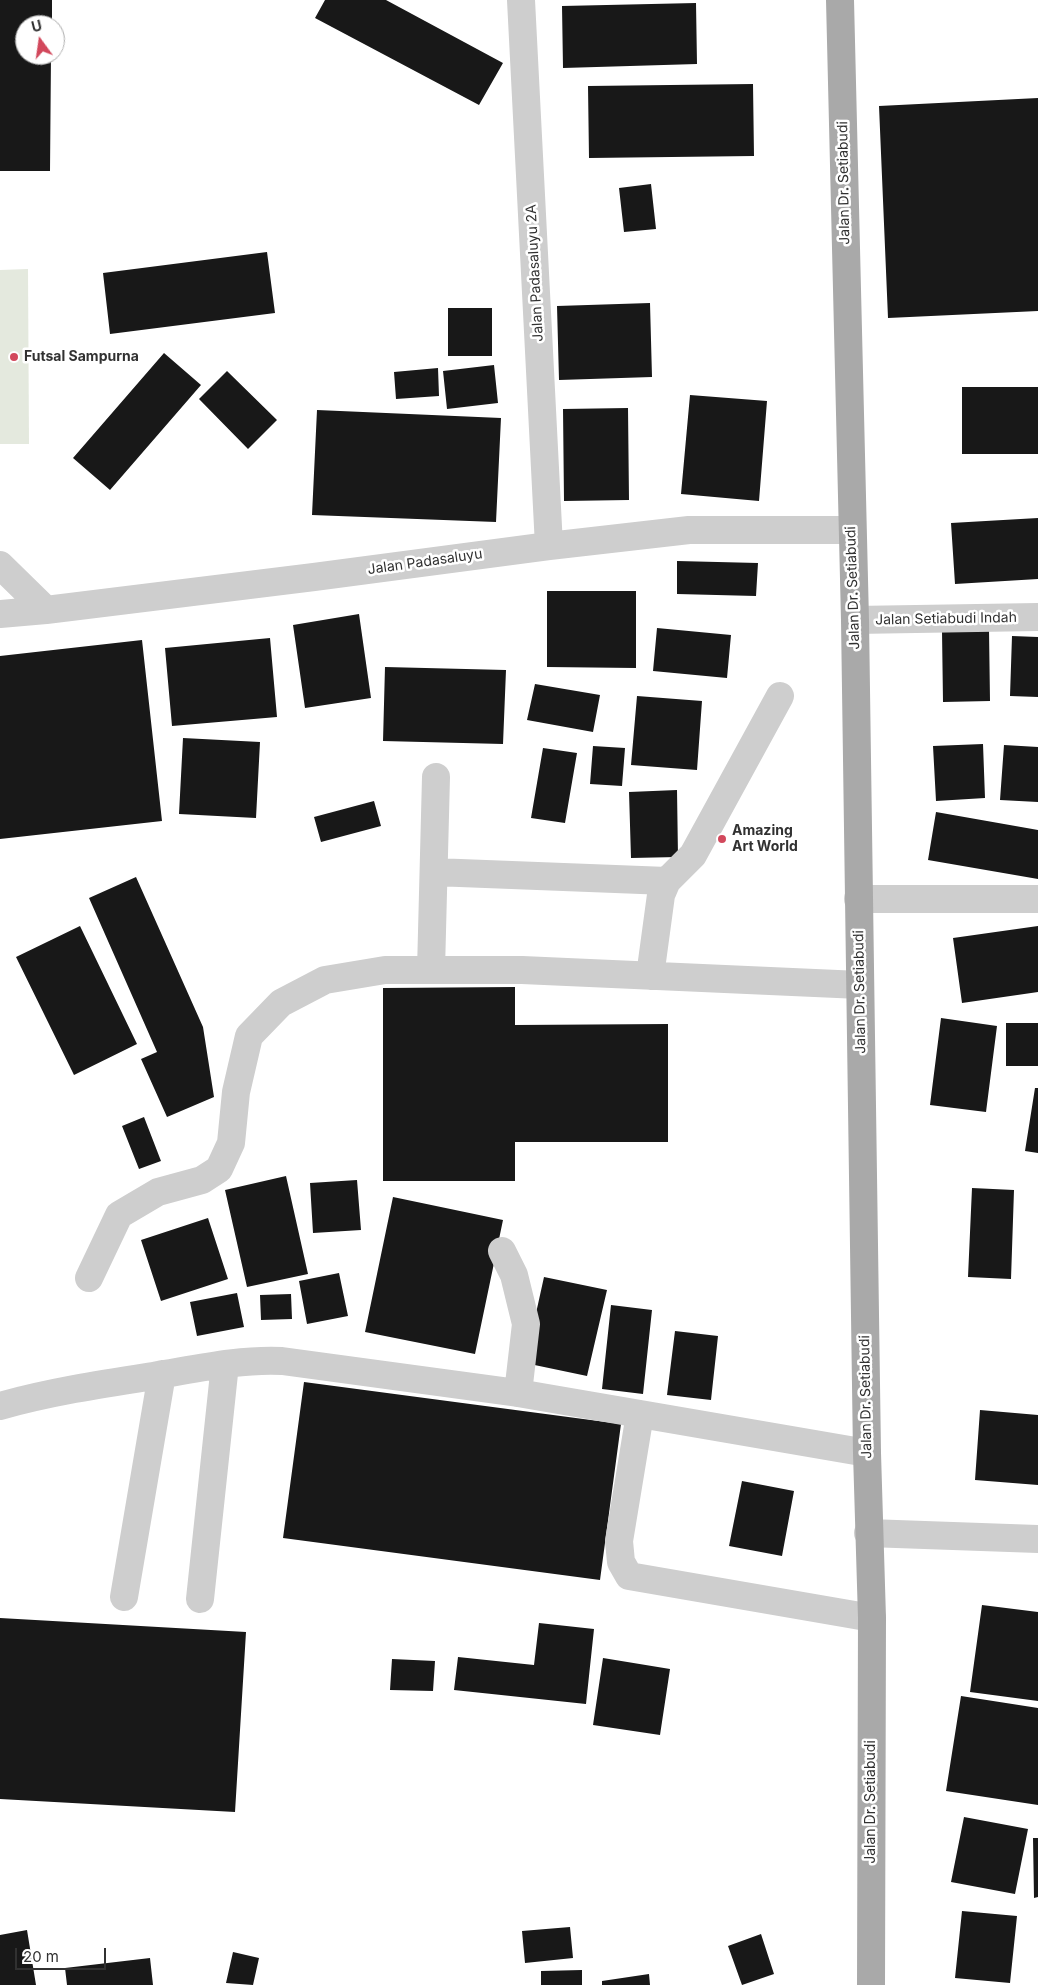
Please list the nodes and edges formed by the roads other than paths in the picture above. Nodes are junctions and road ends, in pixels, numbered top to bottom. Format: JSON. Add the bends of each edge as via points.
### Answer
{"nodes":[{"id":1,"x":520,"y":0,"type":"edge"},
{"id":2,"x":840,"y":0,"type":"edge"},
{"id":3,"x":851,"y":530,"type":"junction"},
{"id":4,"x":549,"y":546,"type":"junction"},
{"id":5,"x":0,"y":565,"type":"edge"},
{"id":6,"x":46,"y":610,"type":"junction"},
{"id":7,"x":0,"y":614,"type":"edge"},
{"id":8,"x":1038,"y":617,"type":"edge"},
{"id":9,"x":855,"y":620,"type":"junction"},
{"id":10,"x":780,"y":696,"type":"dead end"},
{"id":11,"x":436,"y":777,"type":"dead end"},
{"id":12,"x":434,"y":872,"type":"junction"},
{"id":13,"x":667,"y":881,"type":"junction"},
{"id":14,"x":1038,"y":898,"type":"edge"},
{"id":15,"x":858,"y":899,"type":"junction"},
{"id":16,"x":431,"y":970,"type":"junction"},
{"id":17,"x":650,"y":976,"type":"junction"},
{"id":18,"x":860,"y":985,"type":"junction"},
{"id":19,"x":502,"y":1251,"type":"dead end"},
{"id":20,"x":89,"y":1278,"type":"dead end"},
{"id":21,"x":225,"y":1364,"type":"junction"},
{"id":22,"x":162,"y":1374,"type":"junction"},
{"id":23,"x":518,"y":1393,"type":"junction"},
{"id":24,"x":0,"y":1406,"type":"edge"},
{"id":25,"x":640,"y":1414,"type":"junction"},
{"id":26,"x":866,"y":1453,"type":"junction"},
{"id":27,"x":868,"y":1533,"type":"junction"},
{"id":28,"x":1038,"y":1539,"type":"edge"},
{"id":29,"x":124,"y":1597,"type":"dead end"},
{"id":30,"x":200,"y":1599,"type":"dead end"},
{"id":31,"x":872,"y":1618,"type":"junction"},
{"id":32,"x":871,"y":1985,"type":"edge"}],
"edges":[{"from":1,"to":4,"type":"street","name":"Jalan Padasaluyu 2A"},
{"from":2,"to":3,"type":"main road","name":"Jalan Dr. Setiabudi"},
{"from":3,"to":4,"type":"street","name":"Jalan Padasaluyu","via":[[689,530]]},
{"from":3,"to":9,"type":"main road","name":"Jalan Dr. Setiabudi"},
{"from":4,"to":6,"type":"street","name":"Jalan Padasaluyu"},
{"from":5,"to":6,"type":"street"},
{"from":6,"to":7,"type":"street","name":"Jalan Padasaluyu"},
{"from":8,"to":9,"type":"street","name":"Jalan Setiabudi Indah"},
{"from":9,"to":15,"type":"main road","name":"Jalan Dr. Setiabudi"},
{"from":10,"to":13,"type":"street","via":[[693,855]]},
{"from":11,"to":12,"type":"street"},
{"from":12,"to":13,"type":"street"},
{"from":12,"to":16,"type":"street"},
{"from":13,"to":17,"type":"street","via":[[661,895]]},
{"from":14,"to":15,"type":"street"},
{"from":15,"to":18,"type":"main road","name":"Jalan Dr. Setiabudi"},
{"from":16,"to":17,"type":"street"},
{"from":16,"to":20,"type":"street","via":[[385,970],[325,980],[282,1003],[249,1036],[236,1092],[231,1143],[219,1169],[202,1180],[158,1192],[119,1215]]},
{"from":17,"to":18,"type":"street"},
{"from":18,"to":26,"type":"main road","name":"Jalan Dr. Setiabudi"},
{"from":19,"to":23,"type":"street","via":[[514,1275],[526,1324]]},
{"from":21,"to":22,"type":"street"},
{"from":21,"to":23,"type":"street","via":[[282,1361]]},
{"from":21,"to":30,"type":"street"},
{"from":22,"to":24,"type":"street","via":[[42,1394]]},
{"from":22,"to":29,"type":"street"},
{"from":23,"to":25,"type":"street"},
{"from":25,"to":26,"type":"street"},
{"from":25,"to":31,"type":"street","via":[[619,1541],[621,1562],[629,1576]]},
{"from":26,"to":27,"type":"main road","name":"Jalan Dr. Setiabudi"},
{"from":27,"to":28,"type":"street"},
{"from":27,"to":31,"type":"main road","name":"Jalan Dr. Setiabudi"},
{"from":31,"to":32,"type":"main road","name":"Jalan Dr. Setiabudi"}]}
